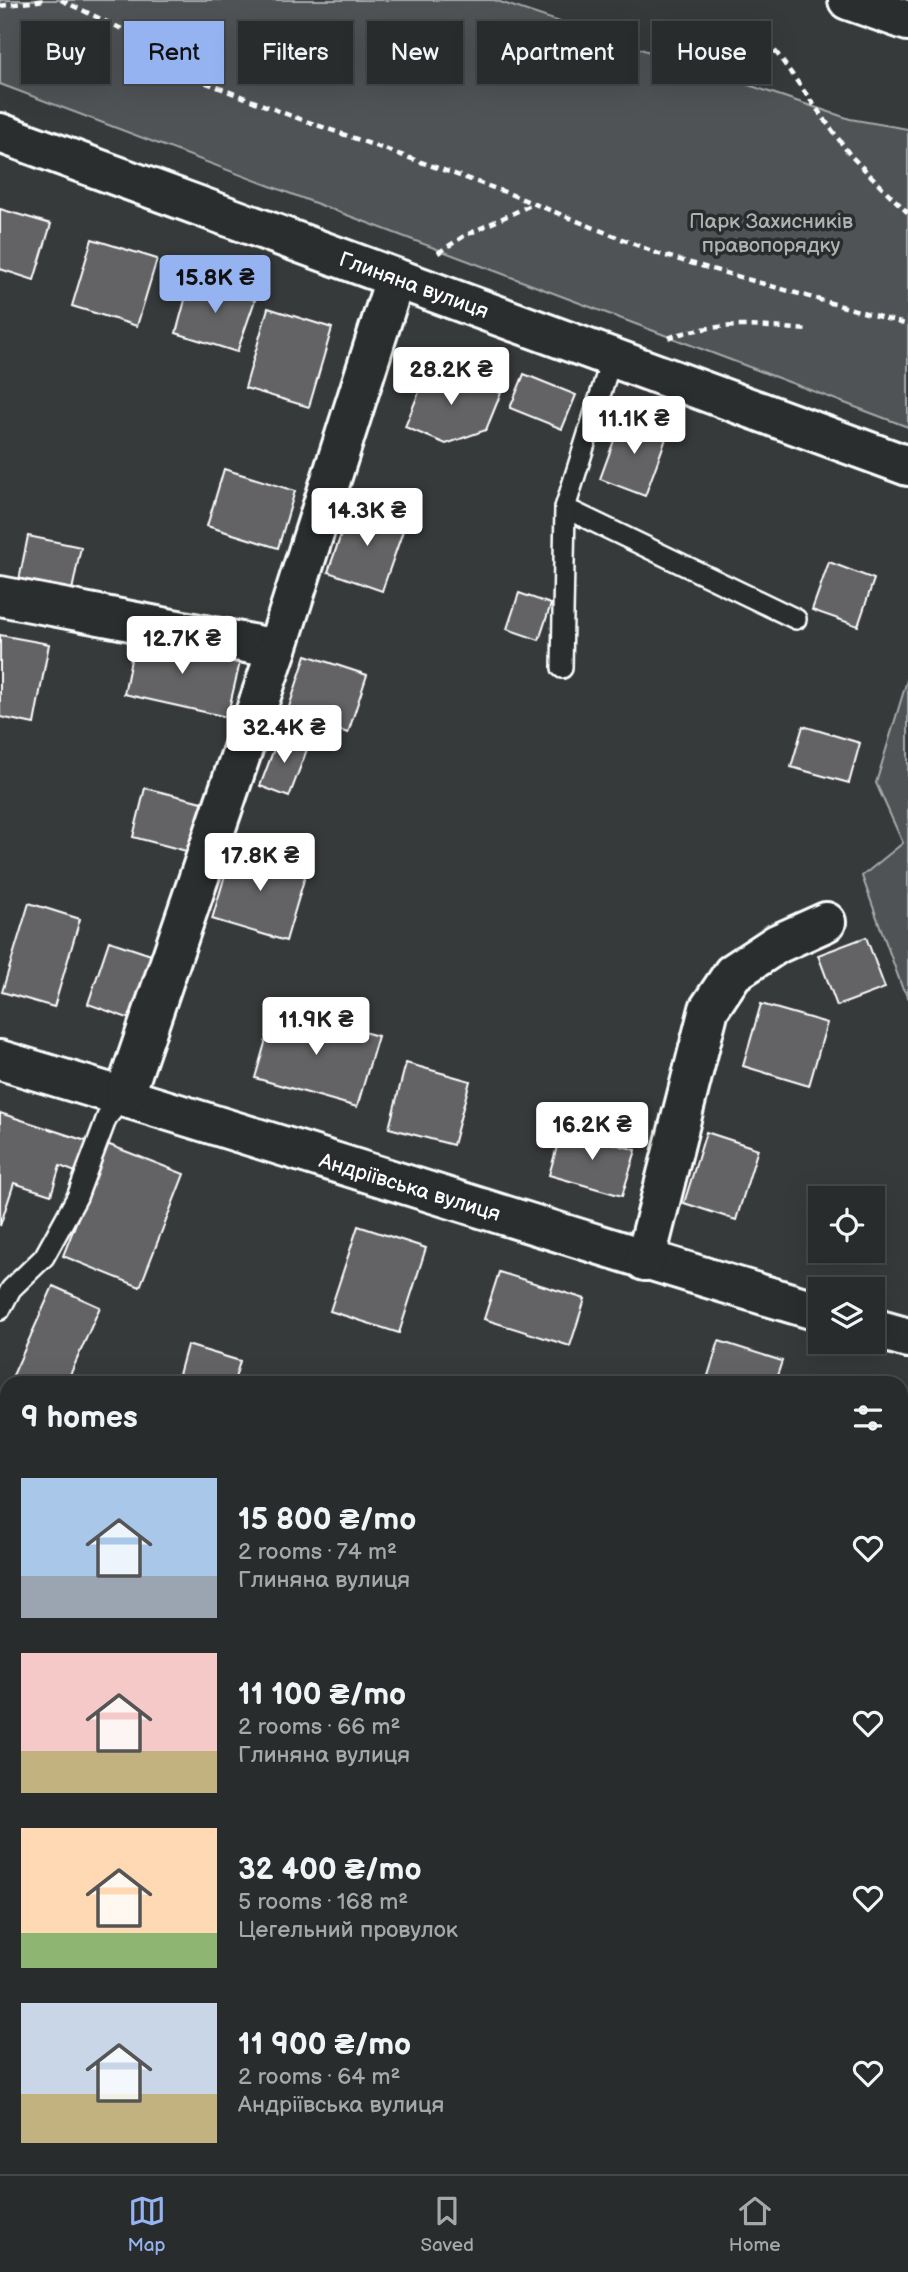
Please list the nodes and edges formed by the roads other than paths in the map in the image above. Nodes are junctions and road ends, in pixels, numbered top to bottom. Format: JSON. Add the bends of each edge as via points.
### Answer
{"nodes":[{"id":1,"x":848,"y":0,"type":"edge"},
{"id":2,"x":908,"y":20,"type":"edge"},
{"id":3,"x":0,"y":133,"type":"edge"},
{"id":4,"x":395,"y":279,"type":"junction"},
{"id":5,"x":612,"y":357,"type":"junction"},
{"id":6,"x":908,"y":466,"type":"edge"},
{"id":7,"x":565,"y":508,"type":"junction"},
{"id":8,"x":0,"y":596,"type":"edge"},
{"id":9,"x":796,"y":619,"type":"dead end"},
{"id":10,"x":277,"y":649,"type":"junction"},
{"id":11,"x":562,"y":668,"type":"dead end"},
{"id":12,"x":827,"y":922,"type":"dead end"},
{"id":13,"x":0,"y":1060,"type":"edge"},
{"id":14,"x":124,"y":1097,"type":"junction"},
{"id":15,"x":645,"y":1261,"type":"junction"},
{"id":16,"x":808,"y":1308,"type":"edge"},
{"id":17,"x":0,"y":1310,"type":"edge"},
{"id":18,"x":885,"y":1331,"type":"edge"},
{"id":19,"x":908,"y":1338,"type":"edge"}],
"edges":[{"from":1,"to":2,"type":"street"},
{"from":3,"to":4,"type":"street","name":"Глиняна вулиця"},
{"from":4,"to":5,"type":"street","name":"Глиняна вулиця"},
{"from":4,"to":10,"type":"street"},
{"from":5,"to":6,"type":"street","name":"Глиняна вулиця"},
{"from":5,"to":7,"type":"lane"},
{"from":7,"to":9,"type":"lane"},
{"from":7,"to":11,"type":"lane"},
{"from":8,"to":10,"type":"street"},
{"from":10,"to":14,"type":"street"},
{"from":12,"to":15,"type":"street","via":[[777,944],[733,973],[709,1009]]},
{"from":13,"to":14,"type":"street","name":"Андріївська вулиця"},
{"from":14,"to":15,"type":"street","name":"Андріївська вулиця"},
{"from":14,"to":17,"type":"lane","via":[[107,1117],[77,1197],[44,1257],[11,1289]]},
{"from":15,"to":16,"type":"street","name":"Андріївська вулиця"},
{"from":18,"to":19,"type":"street"}]}
